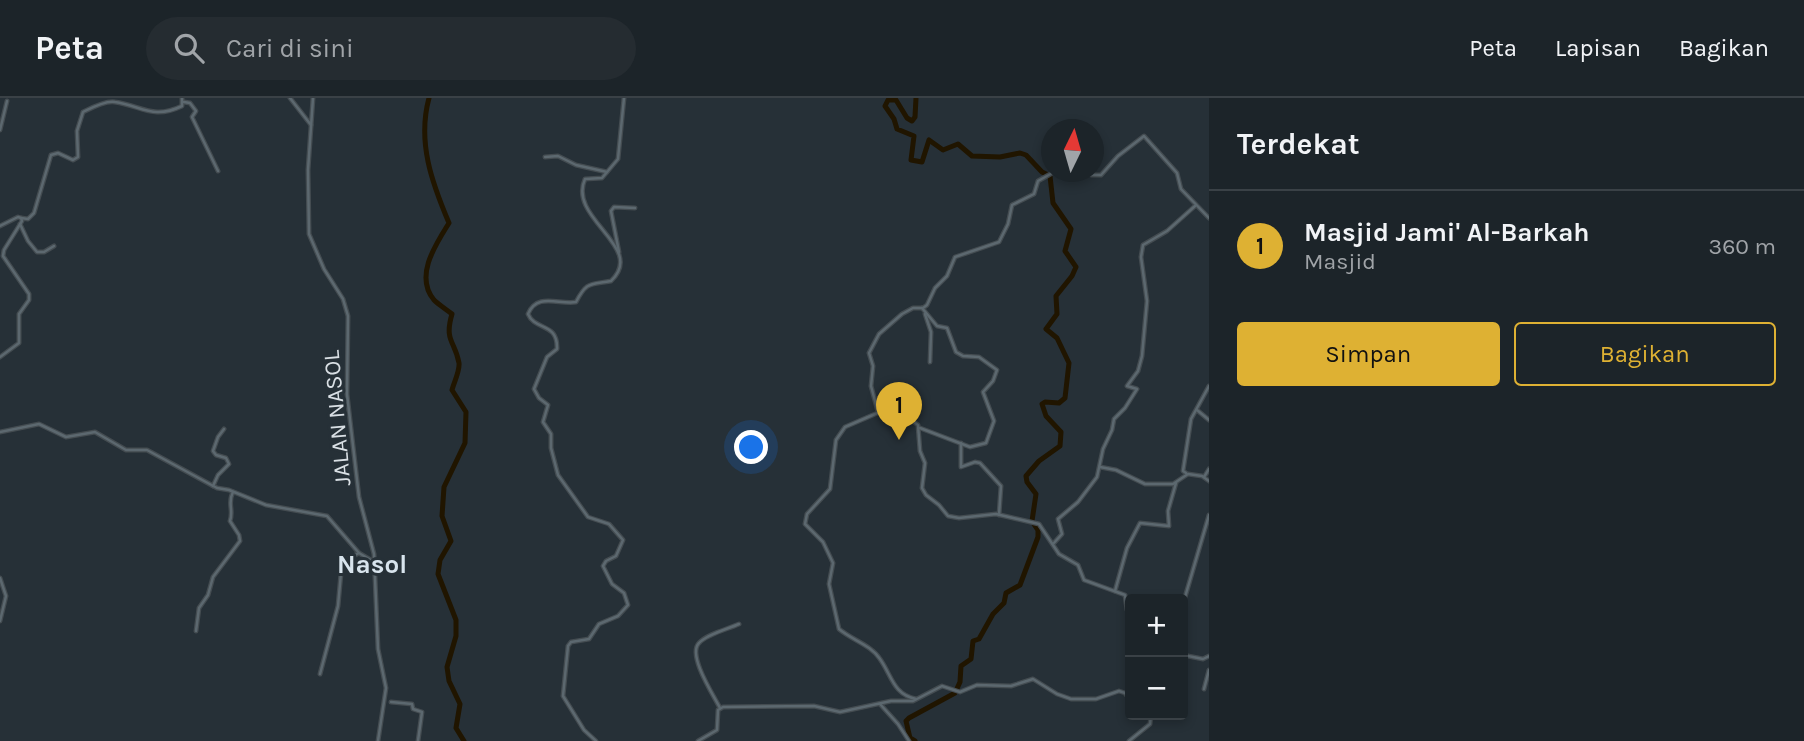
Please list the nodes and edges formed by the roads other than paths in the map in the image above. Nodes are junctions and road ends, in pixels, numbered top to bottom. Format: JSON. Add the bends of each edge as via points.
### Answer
{"nodes":[{"id":1,"x":290,"y":98,"type":"edge"},
{"id":2,"x":313,"y":98,"type":"edge"},
{"id":3,"x":624,"y":98,"type":"edge"},
{"id":4,"x":7,"y":100,"type":"dead end"},
{"id":5,"x":183,"y":100,"type":"edge"},
{"id":6,"x":311,"y":125,"type":"junction"},
{"id":7,"x":0,"y":130,"type":"edge"},
{"id":8,"x":545,"y":157,"type":"dead end"},
{"id":9,"x":218,"y":171,"type":"dead end"},
{"id":10,"x":607,"y":172,"type":"junction"},
{"id":11,"x":1104,"y":172,"type":"edge"},
{"id":12,"x":1041,"y":181,"type":"edge"},
{"id":13,"x":1195,"y":206,"type":"junction"},
{"id":14,"x":635,"y":208,"type":"dead end"},
{"id":15,"x":22,"y":218,"type":"junction"},
{"id":16,"x":1209,"y":218,"type":"edge"},
{"id":17,"x":20,"y":224,"type":"junction"},
{"id":18,"x":0,"y":226,"type":"edge"},
{"id":19,"x":54,"y":246,"type":"dead end"},
{"id":20,"x":619,"y":252,"type":"junction"},
{"id":21,"x":922,"y":308,"type":"junction"},
{"id":22,"x":0,"y":357,"type":"edge"},
{"id":23,"x":930,"y":362,"type":"dead end"},
{"id":24,"x":1209,"y":386,"type":"edge"},
{"id":25,"x":1197,"y":410,"type":"junction"},
{"id":26,"x":878,"y":412,"type":"junction"},
{"id":27,"x":1209,"y":420,"type":"edge"},
{"id":28,"x":919,"y":428,"type":"junction"},
{"id":29,"x":224,"y":429,"type":"dead end"},
{"id":30,"x":0,"y":432,"type":"edge"},
{"id":31,"x":961,"y":442,"type":"junction"},
{"id":32,"x":1100,"y":467,"type":"junction"},
{"id":33,"x":1209,"y":469,"type":"edge"},
{"id":34,"x":1189,"y":474,"type":"junction"},
{"id":35,"x":1204,"y":477,"type":"junction"},
{"id":36,"x":1209,"y":481,"type":"edge"},
{"id":37,"x":1176,"y":483,"type":"junction"},
{"id":38,"x":213,"y":486,"type":"junction"},
{"id":39,"x":233,"y":492,"type":"junction"},
{"id":40,"x":999,"y":514,"type":"junction"},
{"id":41,"x":1209,"y":517,"type":"edge"},
{"id":42,"x":1053,"y":544,"type":"junction"},
{"id":43,"x":359,"y":553,"type":"junction"},
{"id":44,"x":374,"y":562,"type":"junction"},
{"id":45,"x":0,"y":579,"type":"edge"},
{"id":46,"x":1115,"y":591,"type":"junction"},
{"id":47,"x":1186,"y":594,"type":"edge"},
{"id":48,"x":1125,"y":596,"type":"edge"},
{"id":49,"x":1,"y":615,"type":"edge"},
{"id":50,"x":0,"y":621,"type":"edge"},
{"id":51,"x":739,"y":624,"type":"dead end"},
{"id":52,"x":196,"y":631,"type":"dead end"},
{"id":53,"x":1188,"y":656,"type":"edge"},
{"id":54,"x":1209,"y":658,"type":"edge"},
{"id":55,"x":1209,"y":670,"type":"edge"},
{"id":56,"x":320,"y":674,"type":"dead end"},
{"id":57,"x":1204,"y":689,"type":"dead end"},
{"id":58,"x":1125,"y":693,"type":"edge"},
{"id":59,"x":916,"y":699,"type":"junction"},
{"id":60,"x":391,"y":702,"type":"dead end"},
{"id":61,"x":880,"y":704,"type":"junction"},
{"id":62,"x":720,"y":708,"type":"junction"},
{"id":63,"x":1150,"y":720,"type":"edge"},
{"id":64,"x":378,"y":741,"type":"edge"},
{"id":65,"x":418,"y":741,"type":"edge"},
{"id":66,"x":596,"y":741,"type":"edge"},
{"id":67,"x":698,"y":741,"type":"edge"},
{"id":68,"x":909,"y":741,"type":"edge"},
{"id":69,"x":1129,"y":741,"type":"edge"}],
"edges":[{"from":1,"to":6,"type":"street"},
{"from":2,"to":6,"type":"street","name":"JALAN NASOL"},
{"from":3,"to":10,"type":"street","via":[[618,159]]},
{"from":4,"to":7,"type":"street"},
{"from":5,"to":9,"type":"street","via":[[196,111],[192,117]]},
{"from":5,"to":15,"type":"street","via":[[180,107],[162,113],[113,102],[83,112],[76,131],[78,157],[51,155],[34,213]]},
{"from":6,"to":44,"type":"street","name":"JALAN NASOL","via":[[309,234],[346,308],[347,394],[359,497]]},
{"from":8,"to":10,"type":"street","via":[[558,156]]},
{"from":10,"to":20,"type":"street","via":[[600,179],[585,179],[581,192],[586,208]]},
{"from":11,"to":13,"type":"street","via":[[1144,136],[1177,173],[1181,189]]},
{"from":12,"to":21,"type":"street","via":[[1034,194],[1012,205],[999,242],[954,258],[947,276]]},
{"from":13,"to":16,"type":"street"},
{"from":13,"to":32,"type":"street","via":[[1167,231],[1143,244],[1147,301],[1142,356],[1127,386],[1137,389],[1114,419]]},
{"from":14,"to":20,"type":"street","via":[[614,207],[611,211]]},
{"from":15,"to":17,"type":"street"},
{"from":15,"to":18,"type":"street"},
{"from":17,"to":19,"type":"street","via":[[37,252]]},
{"from":17,"to":22,"type":"street","via":[[3,256],[29,297],[19,314],[19,343]]},
{"from":20,"to":66,"type":"street","via":[[619,270],[613,280],[590,284],[575,302],[542,301],[528,314],[557,341],[534,389],[548,405],[543,422],[551,434],[558,473],[588,517],[609,524],[623,540],[616,556],[603,566],[612,584],[624,593],[626,608],[618,617],[598,624],[589,639],[568,646],[563,696]]},
{"from":21,"to":23,"type":"street","via":[[931,332]]},
{"from":21,"to":26,"type":"street","via":[[904,313],[878,335],[869,352]]},
{"from":21,"to":31,"type":"street","via":[[937,326],[947,327],[956,352],[979,358],[997,370],[983,392],[994,421],[987,441],[972,447]]},
{"from":24,"to":25,"type":"street"},
{"from":25,"to":27,"type":"street"},
{"from":25,"to":34,"type":"street","via":[[1191,419],[1183,471]]},
{"from":26,"to":28,"type":"street","via":[[904,414]]},
{"from":26,"to":59,"type":"street","via":[[846,426],[838,436],[830,489],[805,521],[833,563],[829,582],[839,629],[878,656],[894,686]]},
{"from":28,"to":31,"type":"street"},
{"from":28,"to":40,"type":"street","via":[[926,495],[949,517]]},
{"from":29,"to":38,"type":"street","via":[[213,451],[229,464]]},
{"from":30,"to":38,"type":"street","via":[[39,424],[66,437],[95,432],[126,450],[147,450]]},
{"from":31,"to":40,"type":"street","via":[[961,467],[980,463],[1001,486]]},
{"from":32,"to":37,"type":"street","via":[[1145,484]]},
{"from":32,"to":42,"type":"street","via":[[1078,502],[1058,518],[1062,534]]},
{"from":33,"to":35,"type":"street"},
{"from":34,"to":35,"type":"street"},
{"from":34,"to":37,"type":"street"},
{"from":35,"to":36,"type":"street"},
{"from":37,"to":46,"type":"street","via":[[1169,526],[1140,523],[1127,548]]},
{"from":38,"to":39,"type":"street"},
{"from":39,"to":43,"type":"street","via":[[266,505],[327,516]]},
{"from":39,"to":52,"type":"street","via":[[230,522],[240,541],[213,577],[199,607]]},
{"from":40,"to":42,"type":"street","via":[[1040,525]]},
{"from":41,"to":47,"type":"street"},
{"from":42,"to":46,"type":"street","via":[[1060,555],[1077,565],[1084,580]]},
{"from":43,"to":44,"type":"street"},
{"from":43,"to":56,"type":"street","via":[[342,561],[338,607]]},
{"from":44,"to":64,"type":"street","name":"JALAN NASOL","via":[[378,649],[386,688]]},
{"from":45,"to":49,"type":"street","via":[[6,596]]},
{"from":46,"to":48,"type":"street"},
{"from":49,"to":50,"type":"street"},
{"from":51,"to":62,"type":"street","via":[[700,642],[696,650],[696,661]]},
{"from":53,"to":54,"type":"street"},
{"from":55,"to":57,"type":"street"},
{"from":58,"to":59,"type":"street","via":[[1070,699],[1033,678],[1011,686],[977,685],[958,692],[939,686]]},
{"from":59,"to":61,"type":"street"},
{"from":60,"to":65,"type":"street","via":[[412,704],[422,712]]},
{"from":61,"to":62,"type":"street","via":[[840,712],[814,706]]},
{"from":61,"to":68,"type":"street"},
{"from":62,"to":67,"type":"street","via":[[717,730]]},
{"from":63,"to":69,"type":"street"}]}
